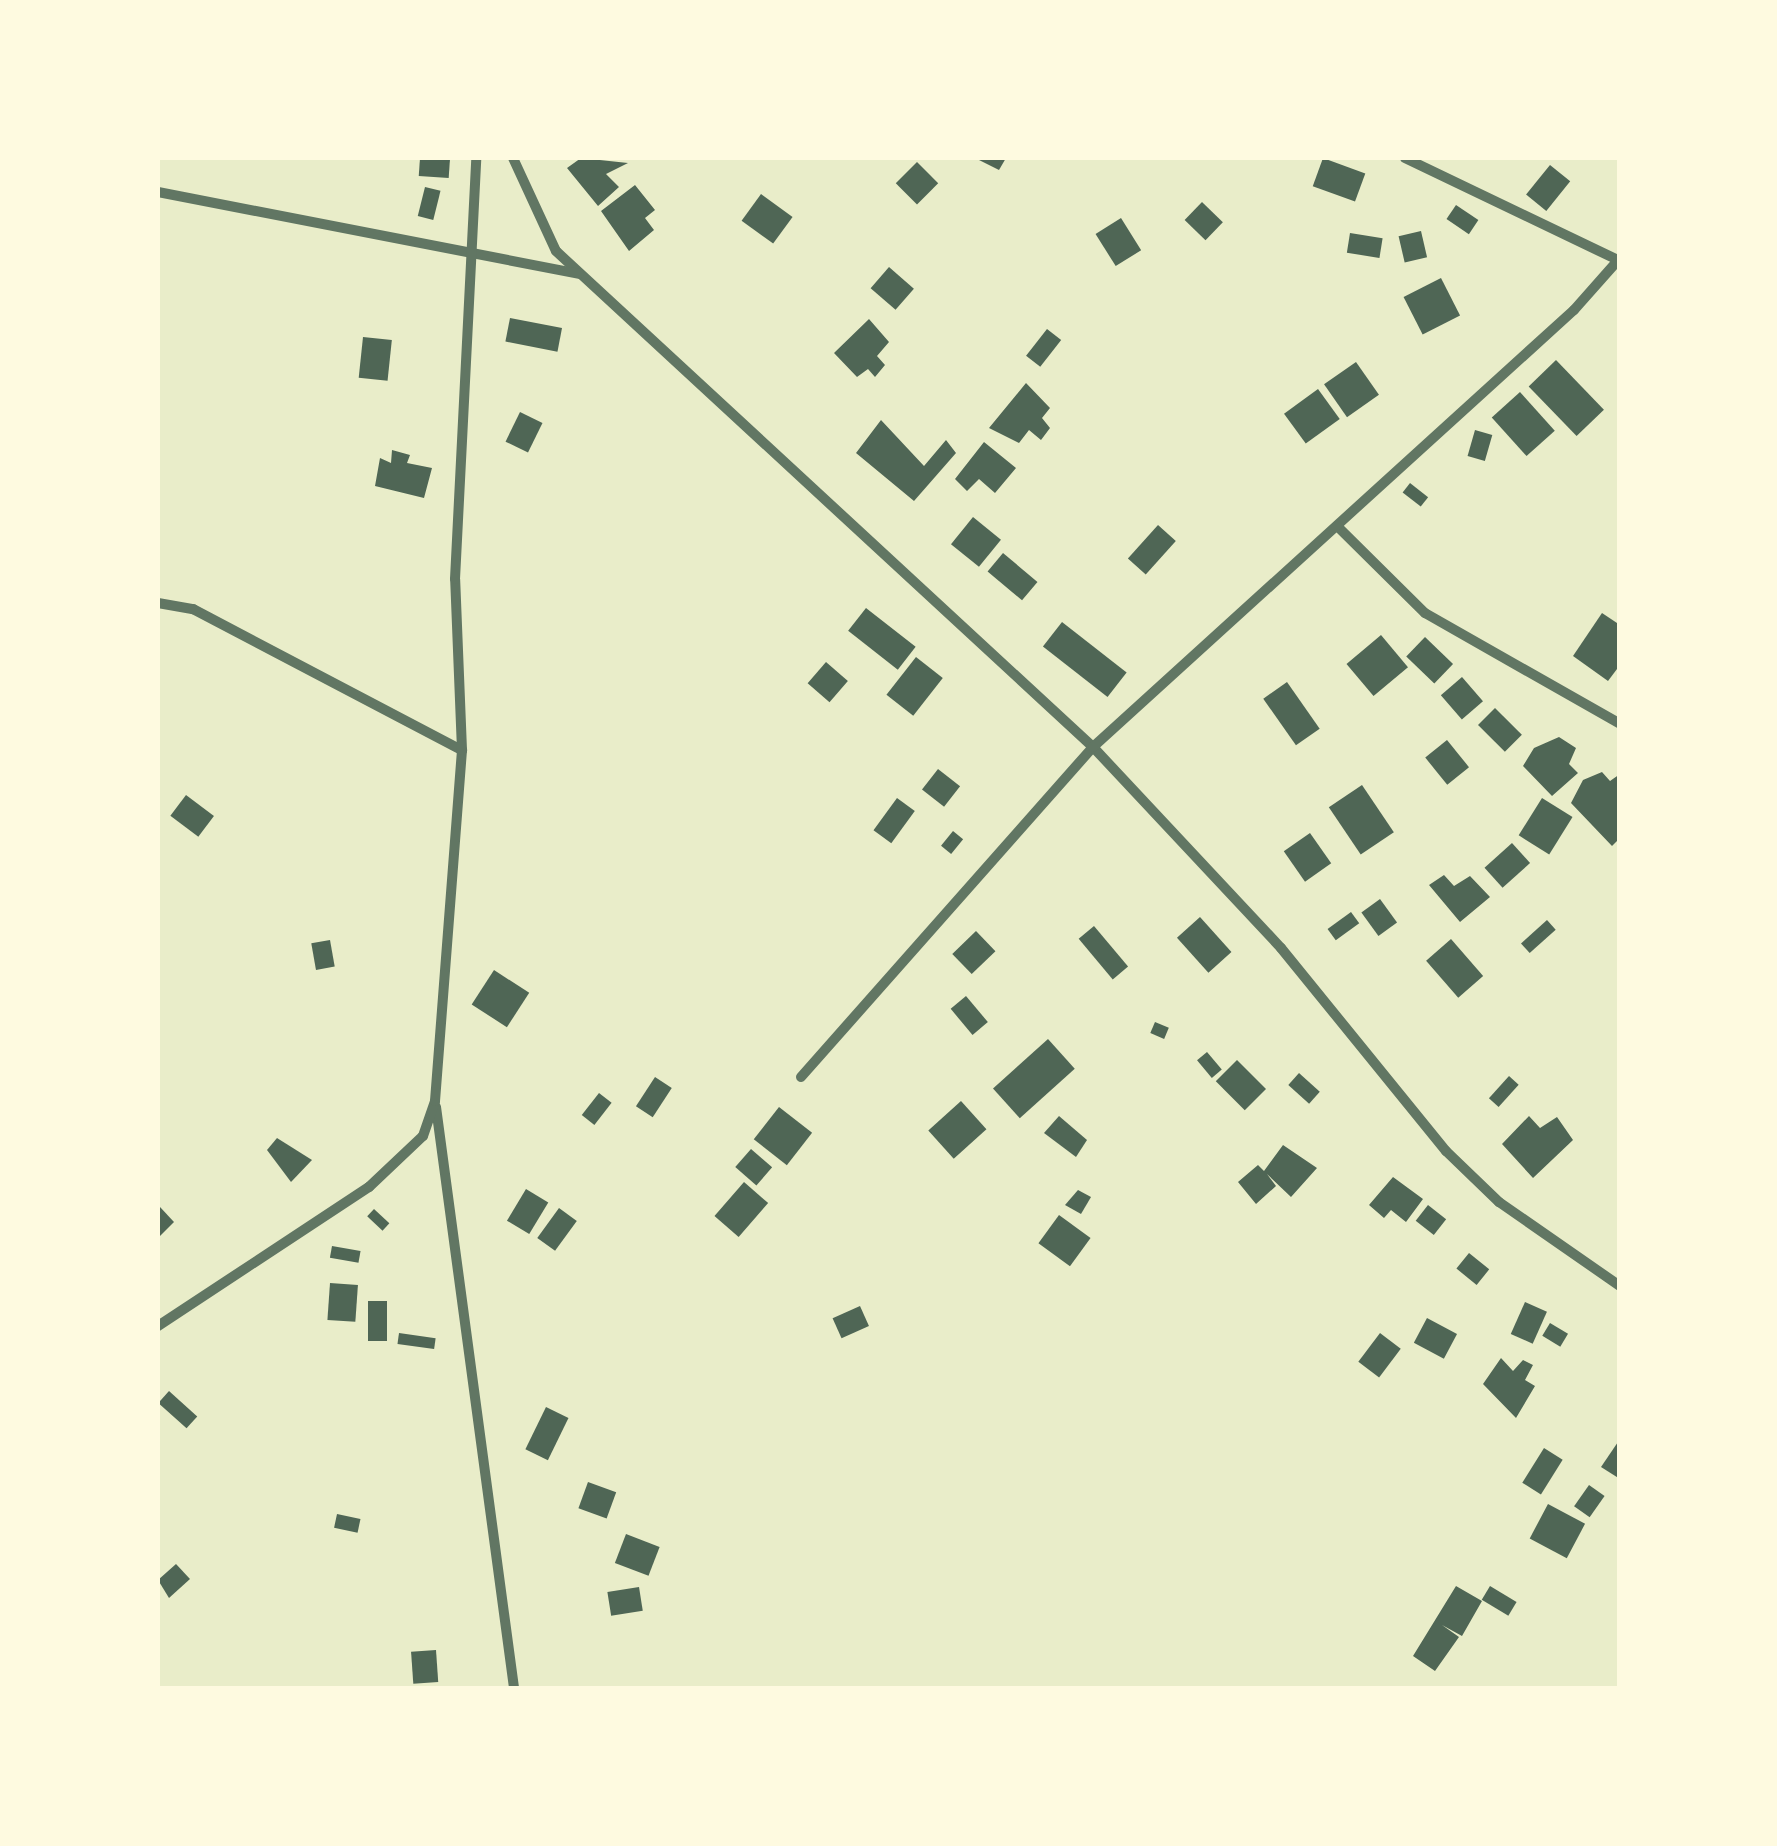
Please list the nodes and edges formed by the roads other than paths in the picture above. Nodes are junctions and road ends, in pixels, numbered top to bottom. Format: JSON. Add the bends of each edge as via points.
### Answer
{"nodes":[{"id":1,"x":476,"y":158,"type":"edge"},
{"id":2,"x":514,"y":158,"type":"edge"},
{"id":3,"x":1406,"y":158,"type":"edge"},
{"id":4,"x":158,"y":192,"type":"edge"},
{"id":5,"x":468,"y":257,"type":"junction"},
{"id":6,"x":1619,"y":260,"type":"edge"},
{"id":7,"x":580,"y":274,"type":"junction"},
{"id":8,"x":1337,"y":526,"type":"junction"},
{"id":9,"x":158,"y":603,"type":"edge"},
{"id":10,"x":1620,"y":724,"type":"edge"},
{"id":11,"x":1093,"y":747,"type":"junction"},
{"id":12,"x":462,"y":750,"type":"junction"},
{"id":13,"x":801,"y":1077,"type":"dead end"},
{"id":14,"x":435,"y":1101,"type":"junction"},
{"id":15,"x":1620,"y":1286,"type":"edge"},
{"id":16,"x":158,"y":1326,"type":"edge"},
{"id":17,"x":514,"y":1688,"type":"edge"}],
"edges":[{"from":1,"to":5,"type":"street"},
{"from":2,"to":7,"type":"street","via":[[556,251]]},
{"from":3,"to":6,"type":"street"},
{"from":4,"to":5,"type":"street"},
{"from":5,"to":7,"type":"street"},
{"from":5,"to":12,"type":"street","via":[[455,579]]},
{"from":6,"to":8,"type":"street","via":[[1574,310]]},
{"from":7,"to":11,"type":"street"},
{"from":8,"to":10,"type":"street","via":[[1425,613]]},
{"from":8,"to":11,"type":"street"},
{"from":9,"to":12,"type":"street","via":[[193,609]]},
{"from":11,"to":13,"type":"street"},
{"from":11,"to":15,"type":"street","via":[[1280,948],[1446,1151],[1499,1202]]},
{"from":12,"to":14,"type":"street"},
{"from":14,"to":16,"type":"street","via":[[423,1136],[369,1187]]},
{"from":14,"to":17,"type":"street"}]}
